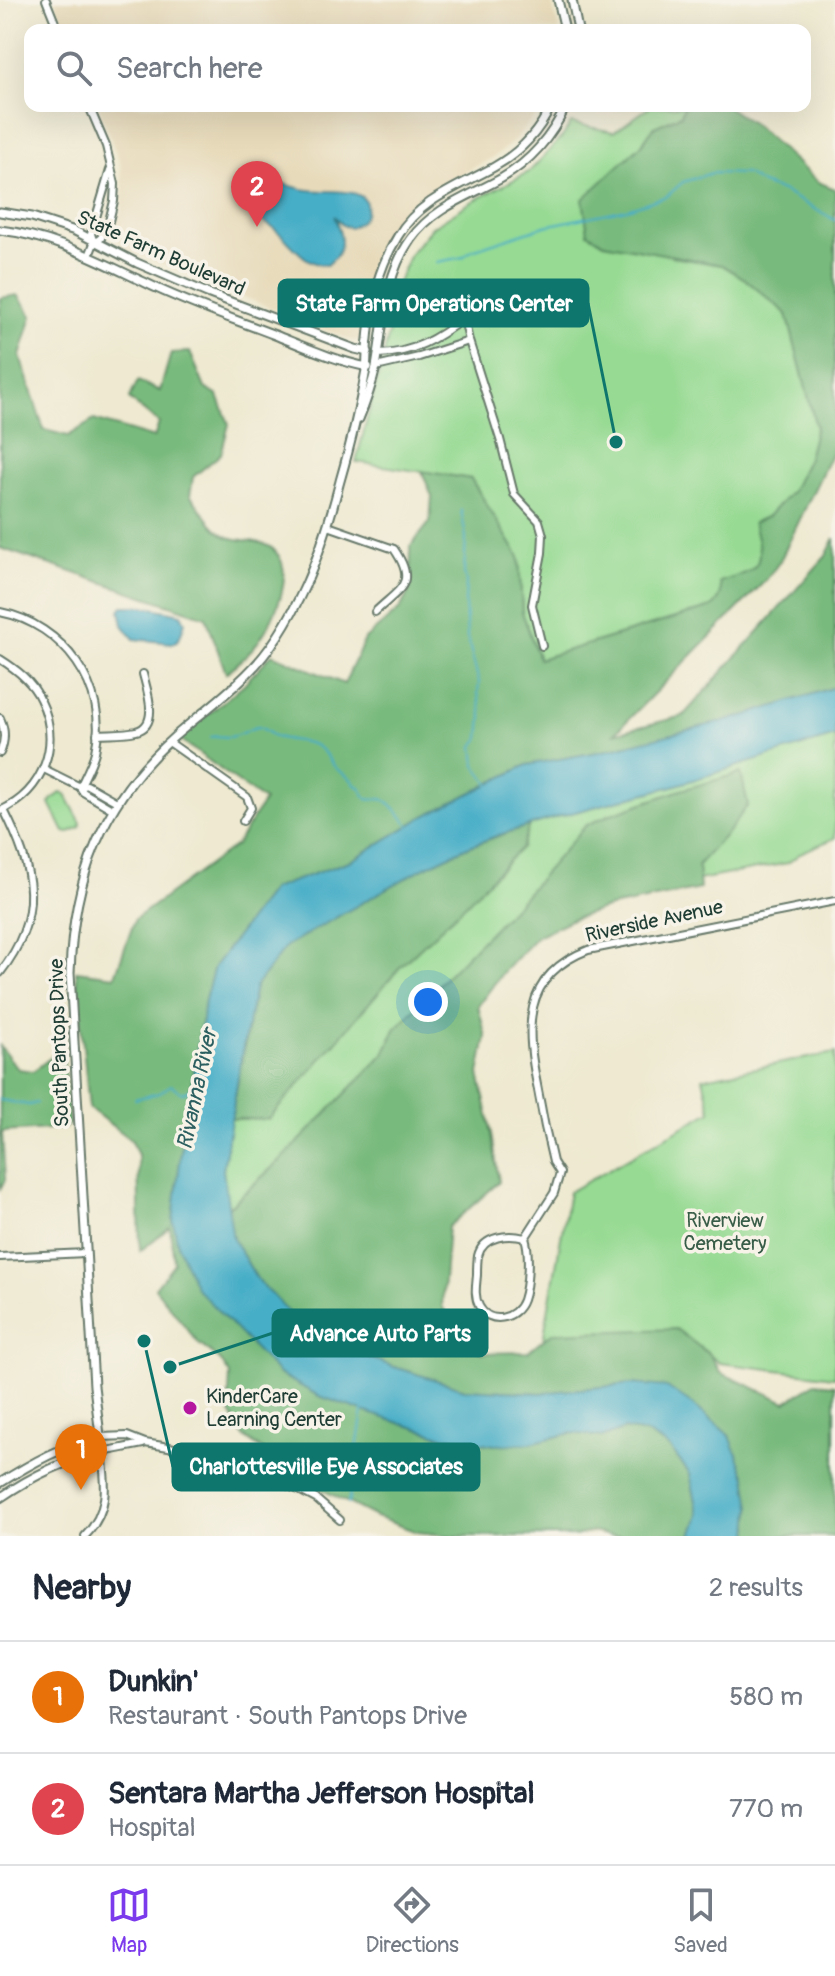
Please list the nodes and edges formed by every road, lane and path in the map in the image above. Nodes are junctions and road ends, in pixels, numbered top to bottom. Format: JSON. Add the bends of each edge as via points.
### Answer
{"nodes":[{"id":1,"x":46,"y":0,"type":"edge"},
{"id":2,"x":558,"y":0,"type":"edge"},
{"id":3,"x":572,"y":0,"type":"edge"},
{"id":4,"x":56,"y":24,"type":"edge"},
{"id":5,"x":564,"y":24,"type":"edge"},
{"id":6,"x":577,"y":24,"type":"edge"},
{"id":7,"x":92,"y":112,"type":"edge"},
{"id":8,"x":548,"y":112,"type":"edge"},
{"id":9,"x":563,"y":112,"type":"edge"},
{"id":10,"x":110,"y":170,"type":"junction"},
{"id":11,"x":0,"y":212,"type":"edge"},
{"id":12,"x":0,"y":230,"type":"edge"},
{"id":13,"x":94,"y":243,"type":"junction"},
{"id":14,"x":89,"y":256,"type":"junction"},
{"id":15,"x":469,"y":341,"type":"junction"},
{"id":16,"x":367,"y":352,"type":"junction"},
{"id":17,"x":378,"y":354,"type":"junction"},
{"id":18,"x":371,"y":367,"type":"junction"},
{"id":19,"x":328,"y":526,"type":"junction"},
{"id":20,"x":0,"y":612,"type":"edge"},
{"id":21,"x":375,"y":612,"type":"dead end"},
{"id":22,"x":542,"y":646,"type":"dead end"},
{"id":23,"x":0,"y":659,"type":"edge"},
{"id":24,"x":143,"y":674,"type":"dead end"},
{"id":25,"x":0,"y":718,"type":"edge"},
{"id":26,"x":97,"y":734,"type":"junction"},
{"id":27,"x":169,"y":742,"type":"junction"},
{"id":28,"x":0,"y":753,"type":"edge"},
{"id":29,"x":44,"y":769,"type":"junction"},
{"id":30,"x":80,"y":787,"type":"junction"},
{"id":31,"x":117,"y":802,"type":"junction"},
{"id":32,"x":112,"y":809,"type":"junction"},
{"id":33,"x":2,"y":810,"type":"edge"},
{"id":34,"x":243,"y":821,"type":"dead end"},
{"id":35,"x":835,"y":901,"type":"edge"},
{"id":36,"x":0,"y":973,"type":"edge"},
{"id":37,"x":525,"y":1238,"type":"junction"},
{"id":38,"x":86,"y":1253,"type":"junction"},
{"id":39,"x":0,"y":1257,"type":"edge"},
{"id":40,"x":101,"y":1437,"type":"junction"},
{"id":41,"x":145,"y":1443,"type":"junction"},
{"id":42,"x":102,"y":1452,"type":"junction"},
{"id":43,"x":0,"y":1483,"type":"edge"},
{"id":44,"x":0,"y":1498,"type":"edge"},
{"id":45,"x":340,"y":1520,"type":"dead end"},
{"id":46,"x":85,"y":1536,"type":"edge"}],
"edges":[{"from":1,"to":4,"type":"street"},
{"from":2,"to":5,"type":"street"},
{"from":3,"to":6,"type":"street"},
{"from":7,"to":10,"type":"street"},
{"from":8,"to":16,"type":"street","via":[[516,152],[441,194],[400,232],[375,286]]},
{"from":9,"to":17,"type":"street","via":[[524,163],[447,205],[411,239],[389,288]]},
{"from":10,"to":13,"type":"street","via":[[91,234]]},
{"from":10,"to":13,"type":"street","via":[[114,201],[101,238]]},
{"from":11,"to":13,"type":"street","name":"State Farm Boulevard","via":[[75,231]]},
{"from":12,"to":14,"type":"street","name":"State Farm Boulevard"},
{"from":13,"to":14,"type":"street"},
{"from":13,"to":16,"type":"street","name":"State Farm Boulevard","via":[[207,293]]},
{"from":14,"to":18,"type":"street","name":"State Farm Boulevard","via":[[202,307]]},
{"from":15,"to":17,"type":"street","name":"State Farm Boulevard","via":[[464,318],[425,344]]},
{"from":15,"to":18,"type":"street"},
{"from":15,"to":22,"type":"street","name":"State Farm Boulevard","via":[[514,494],[539,521],[543,535],[532,605]]},
{"from":16,"to":17,"type":"street","name":"State Farm Boulevard"},
{"from":16,"to":18,"type":"street"},
{"from":17,"to":18,"type":"street"},
{"from":18,"to":19,"type":"street","name":"South Pantops Drive"},
{"from":19,"to":21,"type":"street","via":[[397,553],[405,582]]},
{"from":19,"to":27,"type":"street","name":"South Pantops Drive","via":[[302,593],[272,645],[247,675]]},
{"from":20,"to":26,"type":"street","via":[[38,626],[75,658],[92,692]]},
{"from":23,"to":29,"type":"street","via":[[29,682],[46,713]]},
{"from":24,"to":26,"type":"street","via":[[150,715],[144,727]]},
{"from":25,"to":28,"type":"street"},
{"from":26,"to":30,"type":"street","via":[[94,757]]},
{"from":27,"to":31,"type":"street","name":"South Pantops Drive"},
{"from":27,"to":34,"type":"street","via":[[250,800]]},
{"from":29,"to":30,"type":"street"},
{"from":29,"to":33,"type":"street","via":[[32,788]]},
{"from":30,"to":31,"type":"street","via":[[87,785]]},
{"from":30,"to":32,"type":"street"},
{"from":31,"to":32,"type":"street","name":"South Pantops Drive"},
{"from":32,"to":38,"type":"street","name":"South Pantops Drive","via":[[81,886],[71,949]]},
{"from":33,"to":36,"type":"street","via":[[23,849],[30,905],[23,935]]},
{"from":35,"to":37,"type":"street","name":"Riverside Avenue","via":[[588,950],[558,967],[535,999],[529,1034],[544,1124],[560,1173],[554,1193]]},
{"from":37,"to":37,"type":"street","via":[[499,1236],[478,1253],[475,1295],[488,1315],[505,1318],[521,1306],[529,1248]]},
{"from":38,"to":39,"type":"street"},
{"from":38,"to":40,"type":"street","name":"South Pantops Drive"},
{"from":40,"to":41,"type":"street","via":[[127,1436]]},
{"from":40,"to":42,"type":"street","name":"South Pantops Drive"},
{"from":40,"to":43,"type":"street","via":[[60,1451]]},
{"from":41,"to":42,"type":"street"},
{"from":41,"to":45,"type":"street","via":[[192,1451],[299,1490]]},
{"from":42,"to":44,"type":"street","via":[[46,1470]]},
{"from":42,"to":46,"type":"street","name":"South Pantops Drive","via":[[104,1505]]}]}
